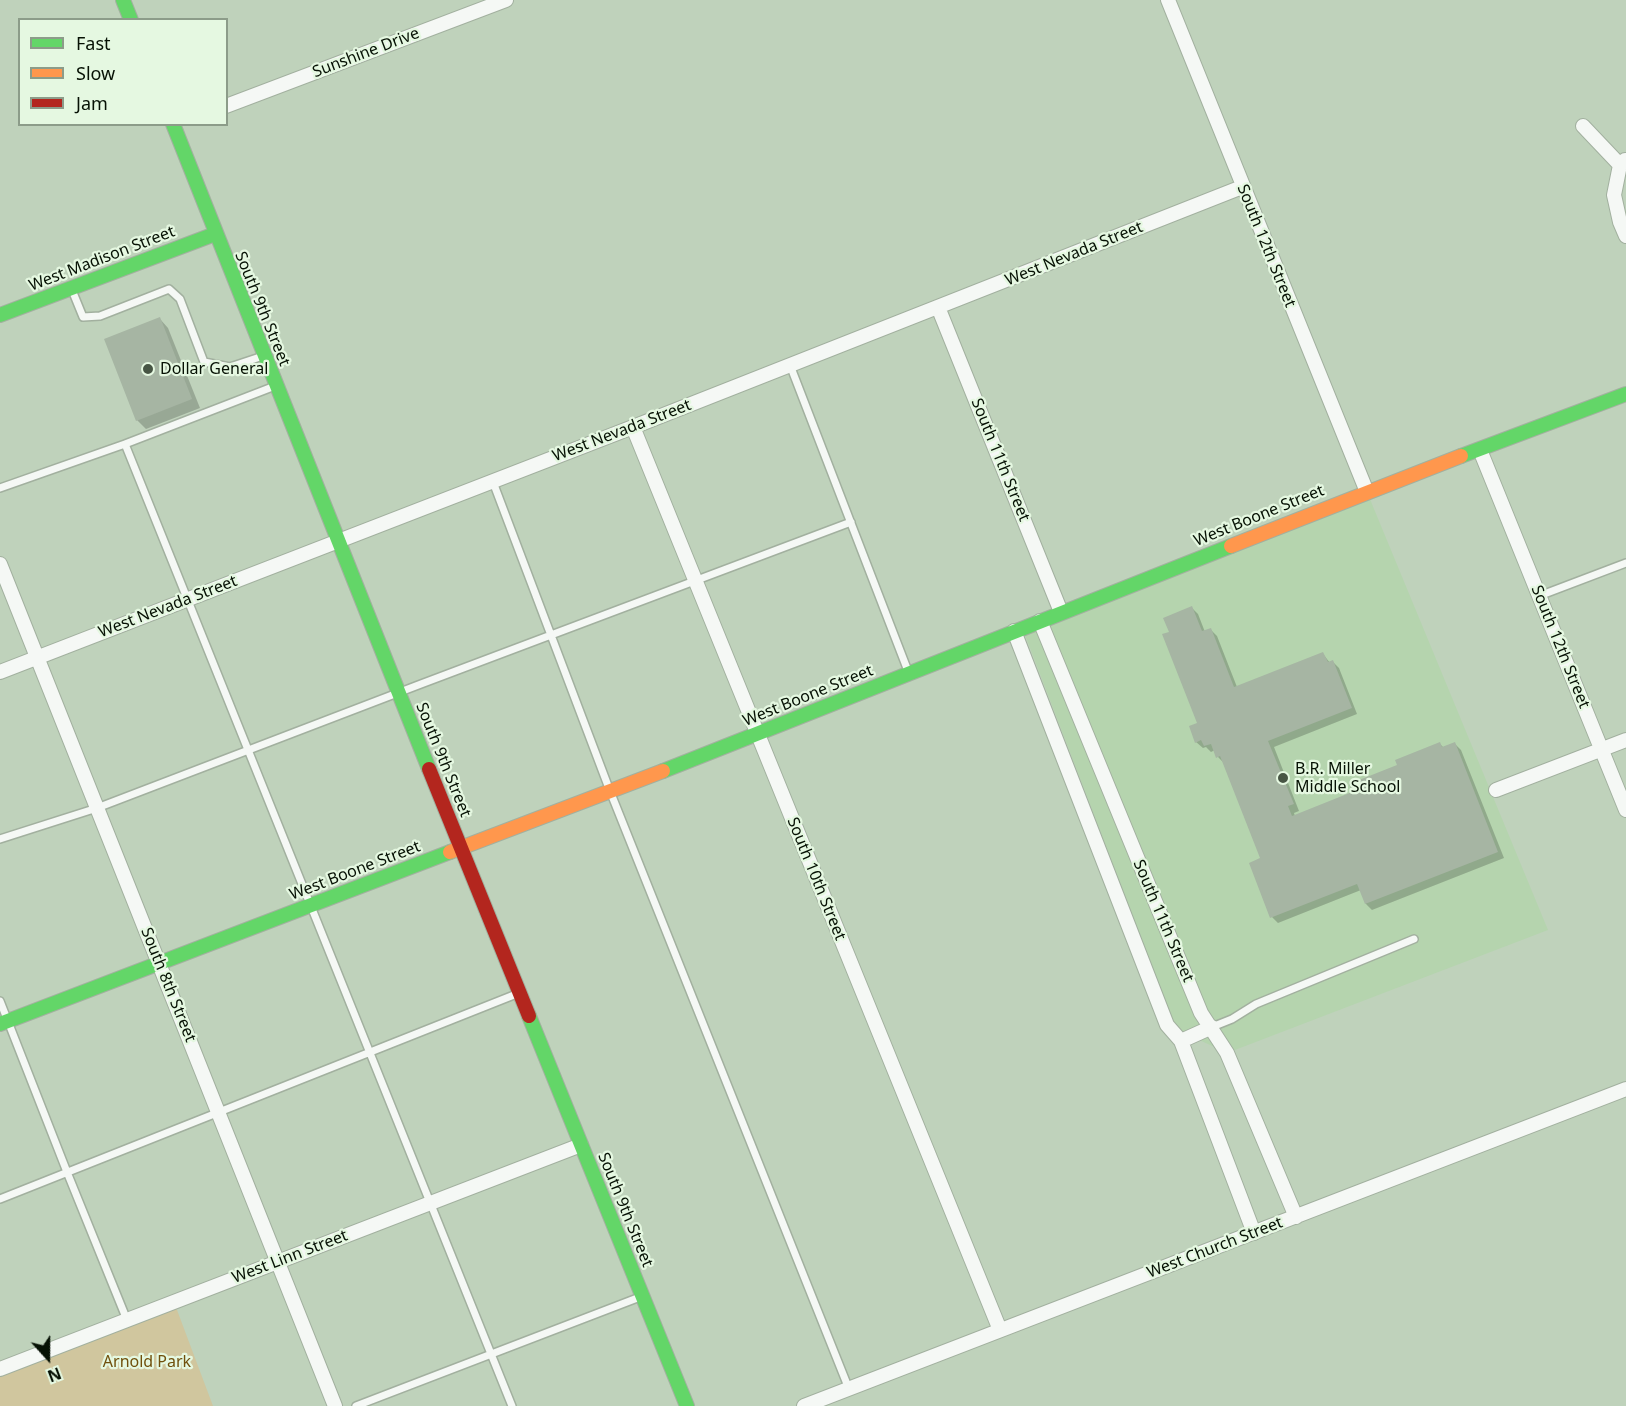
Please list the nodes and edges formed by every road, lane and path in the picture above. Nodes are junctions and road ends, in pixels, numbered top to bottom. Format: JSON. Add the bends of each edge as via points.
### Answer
{"nodes":[{"id":1,"x":123,"y":0,"type":"edge"},
{"id":2,"x":506,"y":0,"type":"edge"},
{"id":3,"x":1168,"y":0,"type":"edge"},
{"id":4,"x":130,"y":18,"type":"edge"},
{"id":5,"x":228,"y":105,"type":"edge"},
{"id":6,"x":174,"y":126,"type":"edge"},
{"id":7,"x":1583,"y":126,"type":"dead end"},
{"id":8,"x":1623,"y":162,"type":"edge"},
{"id":9,"x":1242,"y":187,"type":"junction"},
{"id":10,"x":215,"y":234,"type":"junction"},
{"id":11,"x":1626,"y":236,"type":"edge"},
{"id":12,"x":71,"y":288,"type":"junction"},
{"id":13,"x":938,"y":308,"type":"junction"},
{"id":14,"x":0,"y":315,"type":"edge"},
{"id":15,"x":263,"y":356,"type":"junction"},
{"id":16,"x":790,"y":366,"type":"junction"},
{"id":17,"x":275,"y":386,"type":"junction"},
{"id":18,"x":1626,"y":394,"type":"edge"},
{"id":19,"x":633,"y":427,"type":"junction"},
{"id":20,"x":125,"y":444,"type":"junction"},
{"id":21,"x":1480,"y":450,"type":"junction"},
{"id":22,"x":493,"y":482,"type":"junction"},
{"id":23,"x":0,"y":488,"type":"edge"},
{"id":24,"x":1367,"y":492,"type":"junction"},
{"id":25,"x":850,"y":522,"type":"junction"},
{"id":26,"x":337,"y":542,"type":"junction"},
{"id":27,"x":1626,"y":563,"type":"edge"},
{"id":28,"x":0,"y":564,"type":"edge"},
{"id":29,"x":695,"y":580,"type":"junction"},
{"id":30,"x":1539,"y":596,"type":"junction"},
{"id":31,"x":188,"y":599,"type":"junction"},
{"id":32,"x":1061,"y":612,"type":"junction"},
{"id":33,"x":1040,"y":621,"type":"junction"},
{"id":34,"x":1014,"y":631,"type":"junction"},
{"id":35,"x":551,"y":635,"type":"junction"},
{"id":36,"x":37,"y":657,"type":"junction"},
{"id":37,"x":0,"y":672,"type":"edge"},
{"id":38,"x":909,"y":674,"type":"junction"},
{"id":39,"x":398,"y":693,"type":"junction"},
{"id":40,"x":758,"y":735,"type":"junction"},
{"id":41,"x":1626,"y":740,"type":"edge"},
{"id":42,"x":1601,"y":749,"type":"junction"},
{"id":43,"x":248,"y":750,"type":"junction"},
{"id":44,"x":1496,"y":790,"type":"dead end"},
{"id":45,"x":610,"y":791,"type":"junction"},
{"id":46,"x":97,"y":808,"type":"junction"},
{"id":47,"x":1626,"y":810,"type":"edge"},
{"id":48,"x":0,"y":839,"type":"edge"},
{"id":49,"x":461,"y":849,"type":"junction"},
{"id":50,"x":310,"y":905,"type":"junction"},
{"id":51,"x":1414,"y":939,"type":"dead end"},
{"id":52,"x":158,"y":962,"type":"junction"},
{"id":53,"x":519,"y":993,"type":"junction"},
{"id":54,"x":0,"y":1001,"type":"edge"},
{"id":55,"x":4,"y":1022,"type":"edge"},
{"id":56,"x":1212,"y":1027,"type":"junction"},
{"id":57,"x":1181,"y":1041,"type":"junction"},
{"id":58,"x":369,"y":1052,"type":"junction"},
{"id":59,"x":1626,"y":1089,"type":"edge"},
{"id":60,"x":218,"y":1112,"type":"junction"},
{"id":61,"x":581,"y":1145,"type":"junction"},
{"id":62,"x":66,"y":1172,"type":"junction"},
{"id":63,"x":0,"y":1199,"type":"edge"},
{"id":64,"x":430,"y":1203,"type":"junction"},
{"id":65,"x":1296,"y":1216,"type":"junction"},
{"id":66,"x":1254,"y":1233,"type":"junction"},
{"id":67,"x":278,"y":1262,"type":"junction"},
{"id":68,"x":642,"y":1296,"type":"junction"},
{"id":69,"x":127,"y":1320,"type":"junction"},
{"id":70,"x":1000,"y":1330,"type":"junction"},
{"id":71,"x":491,"y":1354,"type":"junction"},
{"id":72,"x":0,"y":1369,"type":"edge"},
{"id":73,"x":849,"y":1389,"type":"junction"},
{"id":74,"x":335,"y":1406,"type":"edge"},
{"id":75,"x":356,"y":1406,"type":"edge"},
{"id":76,"x":512,"y":1406,"type":"edge"},
{"id":77,"x":687,"y":1406,"type":"edge"},
{"id":78,"x":804,"y":1406,"type":"edge"}],
"edges":[{"from":1,"to":4,"type":"street"},
{"from":2,"to":5,"type":"street","name":"Sunshine Drive"},
{"from":3,"to":9,"type":"street","name":"South 12th Street"},
{"from":6,"to":10,"type":"street","name":"South 9th Street"},
{"from":7,"to":8,"type":"street"},
{"from":8,"to":11,"type":"street","via":[[1614,195]]},
{"from":9,"to":13,"type":"street","name":"West Nevada Street"},
{"from":9,"to":24,"type":"street","name":"South 12th Street"},
{"from":10,"to":12,"type":"street","name":"West Madison Street"},
{"from":10,"to":15,"type":"street","name":"South 9th Street"},
{"from":12,"to":14,"type":"street","name":"West Madison Street"},
{"from":12,"to":15,"type":"lane","via":[[83,317],[100,316],[169,289],[180,299],[204,362],[230,367]]},
{"from":13,"to":16,"type":"street","name":"West Nevada Street"},
{"from":13,"to":32,"type":"street","name":"South 11th Street"},
{"from":15,"to":17,"type":"street","name":"South 9th Street"},
{"from":16,"to":19,"type":"street","name":"West Nevada Street"},
{"from":16,"to":25,"type":"lane"},
{"from":17,"to":20,"type":"lane"},
{"from":17,"to":26,"type":"street","name":"South 9th Street"},
{"from":18,"to":21,"type":"street","name":"West Boone Street"},
{"from":19,"to":22,"type":"street","name":"West Nevada Street"},
{"from":19,"to":29,"type":"street","name":"South 10th Street"},
{"from":20,"to":23,"type":"lane"},
{"from":20,"to":31,"type":"lane"},
{"from":21,"to":24,"type":"street","name":"West Boone Street"},
{"from":21,"to":30,"type":"street","name":"South 12th Street"},
{"from":22,"to":26,"type":"street","name":"West Nevada Street"},
{"from":22,"to":35,"type":"lane"},
{"from":24,"to":32,"type":"street","name":"West Boone Street"},
{"from":25,"to":29,"type":"lane"},
{"from":25,"to":38,"type":"lane"},
{"from":26,"to":31,"type":"street","name":"West Nevada Street"},
{"from":26,"to":39,"type":"street","name":"South 9th Street"},
{"from":27,"to":30,"type":"lane"},
{"from":28,"to":36,"type":"street","name":"South 8th Street"},
{"from":29,"to":35,"type":"lane"},
{"from":29,"to":40,"type":"street","name":"South 10th Street"},
{"from":30,"to":42,"type":"street","name":"South 12th Street"},
{"from":31,"to":36,"type":"street","name":"West Nevada Street"},
{"from":31,"to":43,"type":"lane"},
{"from":32,"to":33,"type":"street","name":"West Boone Street"},
{"from":33,"to":34,"type":"street","name":"West Boone Street"},
{"from":33,"to":56,"type":"street","name":"South 11th Street","via":[[1201,1013]]},
{"from":34,"to":38,"type":"street","name":"West Boone Street"},
{"from":34,"to":57,"type":"street","name":"South 11th Street","via":[[1167,1025]]},
{"from":35,"to":39,"type":"lane"},
{"from":35,"to":45,"type":"lane"},
{"from":36,"to":37,"type":"street","name":"West Nevada Street"},
{"from":36,"to":46,"type":"street","name":"South 8th Street"},
{"from":38,"to":40,"type":"street","name":"West Boone Street"},
{"from":39,"to":43,"type":"lane"},
{"from":39,"to":49,"type":"street","name":"South 9th Street"},
{"from":40,"to":45,"type":"street","name":"West Boone Street"},
{"from":40,"to":70,"type":"street","name":"South 10th Street"},
{"from":41,"to":42,"type":"street"},
{"from":42,"to":44,"type":"street"},
{"from":42,"to":47,"type":"street","name":"South 12th Street"},
{"from":43,"to":46,"type":"lane"},
{"from":43,"to":50,"type":"lane"},
{"from":45,"to":49,"type":"street","name":"West Boone Street"},
{"from":45,"to":73,"type":"lane"},
{"from":46,"to":48,"type":"lane"},
{"from":46,"to":52,"type":"street","name":"South 8th Street"},
{"from":49,"to":50,"type":"street","name":"West Boone Street"},
{"from":49,"to":53,"type":"street","name":"South 9th Street"},
{"from":50,"to":52,"type":"street","name":"West Boone Street"},
{"from":50,"to":58,"type":"lane"},
{"from":51,"to":56,"type":"lane","via":[[1256,1004]]},
{"from":52,"to":55,"type":"street","name":"West Boone Street"},
{"from":52,"to":60,"type":"street","name":"South 8th Street"},
{"from":53,"to":58,"type":"lane"},
{"from":53,"to":61,"type":"street","name":"South 9th Street"},
{"from":54,"to":55,"type":"lane"},
{"from":55,"to":62,"type":"lane"},
{"from":56,"to":57,"type":"street"},
{"from":56,"to":65,"type":"street","name":"South 11th Street","via":[[1227,1053]]},
{"from":57,"to":66,"type":"street","name":"South 11th Street"},
{"from":58,"to":60,"type":"lane"},
{"from":58,"to":64,"type":"lane"},
{"from":59,"to":65,"type":"street","name":"West Church Street"},
{"from":60,"to":62,"type":"lane"},
{"from":60,"to":67,"type":"street","name":"South 8th Street"},
{"from":61,"to":64,"type":"street","name":"West Linn Street"},
{"from":61,"to":68,"type":"street","name":"South 9th Street"},
{"from":62,"to":63,"type":"lane"},
{"from":62,"to":69,"type":"lane"},
{"from":64,"to":67,"type":"street","name":"West Linn Street"},
{"from":64,"to":71,"type":"lane"},
{"from":65,"to":66,"type":"street","name":"West Church Street"},
{"from":66,"to":70,"type":"street","name":"West Church Street"},
{"from":67,"to":69,"type":"street","name":"West Linn Street"},
{"from":67,"to":74,"type":"street","name":"South 8th Street"},
{"from":68,"to":71,"type":"lane"},
{"from":68,"to":77,"type":"street","name":"South 9th Street"},
{"from":69,"to":72,"type":"street","name":"West Linn Street"},
{"from":70,"to":73,"type":"street","name":"West Church Street"},
{"from":71,"to":75,"type":"lane"},
{"from":71,"to":76,"type":"lane"},
{"from":73,"to":78,"type":"street","name":"West Church Street"}]}
